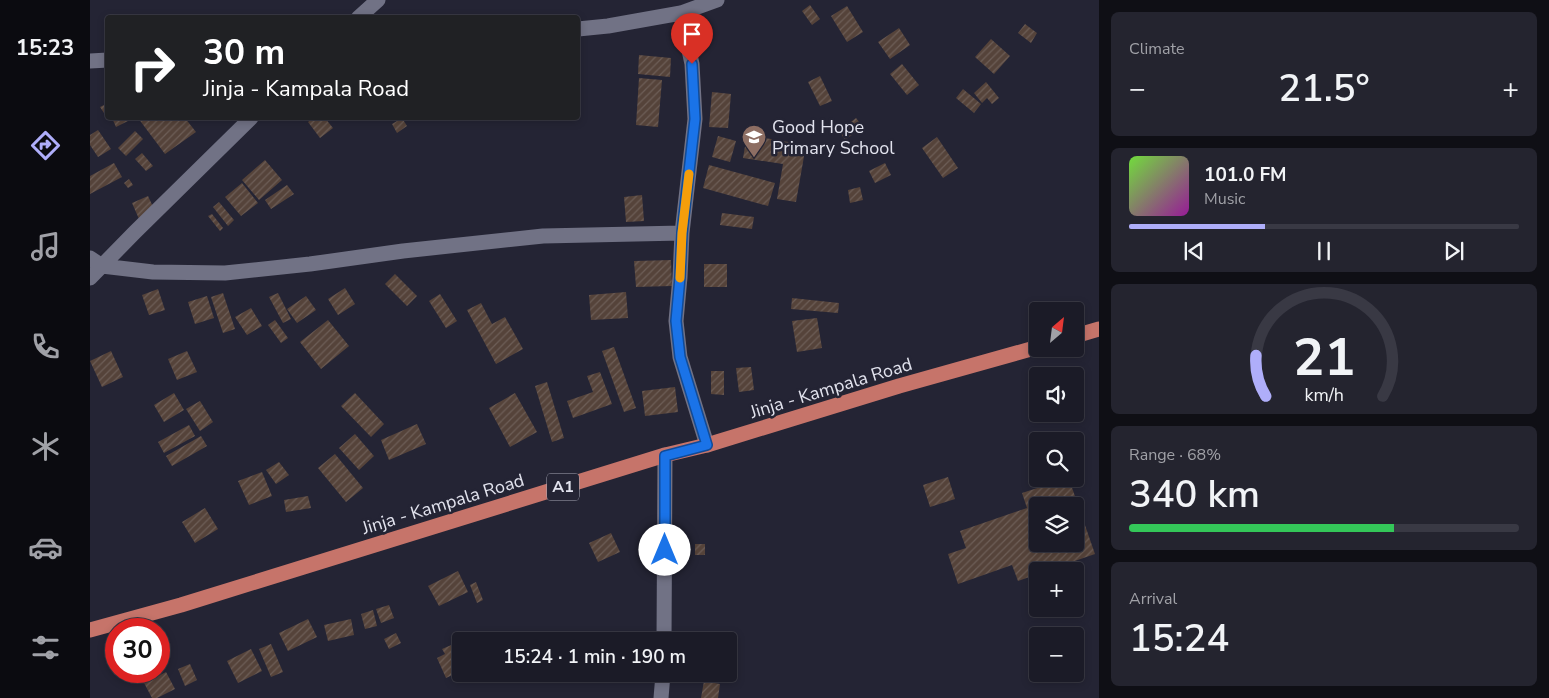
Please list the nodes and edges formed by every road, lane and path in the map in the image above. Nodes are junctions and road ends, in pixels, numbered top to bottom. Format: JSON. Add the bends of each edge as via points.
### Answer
{"nodes":[{"id":1,"x":378,"y":0,"type":"edge"},
{"id":2,"x":717,"y":0,"type":"edge"},
{"id":3,"x":681,"y":13,"type":"junction"},
{"id":4,"x":361,"y":15,"type":"edge"},
{"id":5,"x":580,"y":30,"type":"edge"},
{"id":6,"x":105,"y":60,"type":"edge"},
{"id":7,"x":90,"y":61,"type":"edge"},
{"id":8,"x":249,"y":120,"type":"edge"},
{"id":9,"x":682,"y":233,"type":"junction"},
{"id":10,"x":96,"y":262,"type":"edge"},
{"id":11,"x":90,"y":278,"type":"edge"},
{"id":12,"x":1099,"y":329,"type":"edge"},
{"id":13,"x":1084,"y":333,"type":"edge"},
{"id":14,"x":1029,"y":350,"type":"edge"},
{"id":15,"x":707,"y":445,"type":"junction"},
{"id":16,"x":665,"y":456,"type":"junction"},
{"id":17,"x":90,"y":630,"type":"edge"},
{"id":18,"x":664,"y":632,"type":"edge"},
{"id":19,"x":663,"y":682,"type":"edge"},
{"id":20,"x":662,"y":698,"type":"edge"}],
"edges":[{"from":1,"to":4,"type":"street"},
{"from":2,"to":3,"type":"street"},
{"from":3,"to":5,"type":"street"},
{"from":3,"to":9,"type":"street","via":[[692,64],[695,119]]},
{"from":6,"to":7,"type":"street"},
{"from":8,"to":10,"type":"street"},
{"from":9,"to":10,"type":"street","via":[[543,236],[225,272],[153,272]]},
{"from":9,"to":15,"type":"street","via":[[676,321],[680,357]]},
{"from":10,"to":11,"type":"street"},
{"from":12,"to":13,"type":"highway"},
{"from":14,"to":15,"type":"highway","name":"Jinja - Kampala Road","number":"A1"},
{"from":15,"to":16,"type":"highway","name":"Jinja - Kampala Road","number":"A1"},
{"from":16,"to":17,"type":"highway","name":"Jinja - Kampala Road","number":"A1"},
{"from":16,"to":18,"type":"street"},
{"from":19,"to":20,"type":"street"}]}
